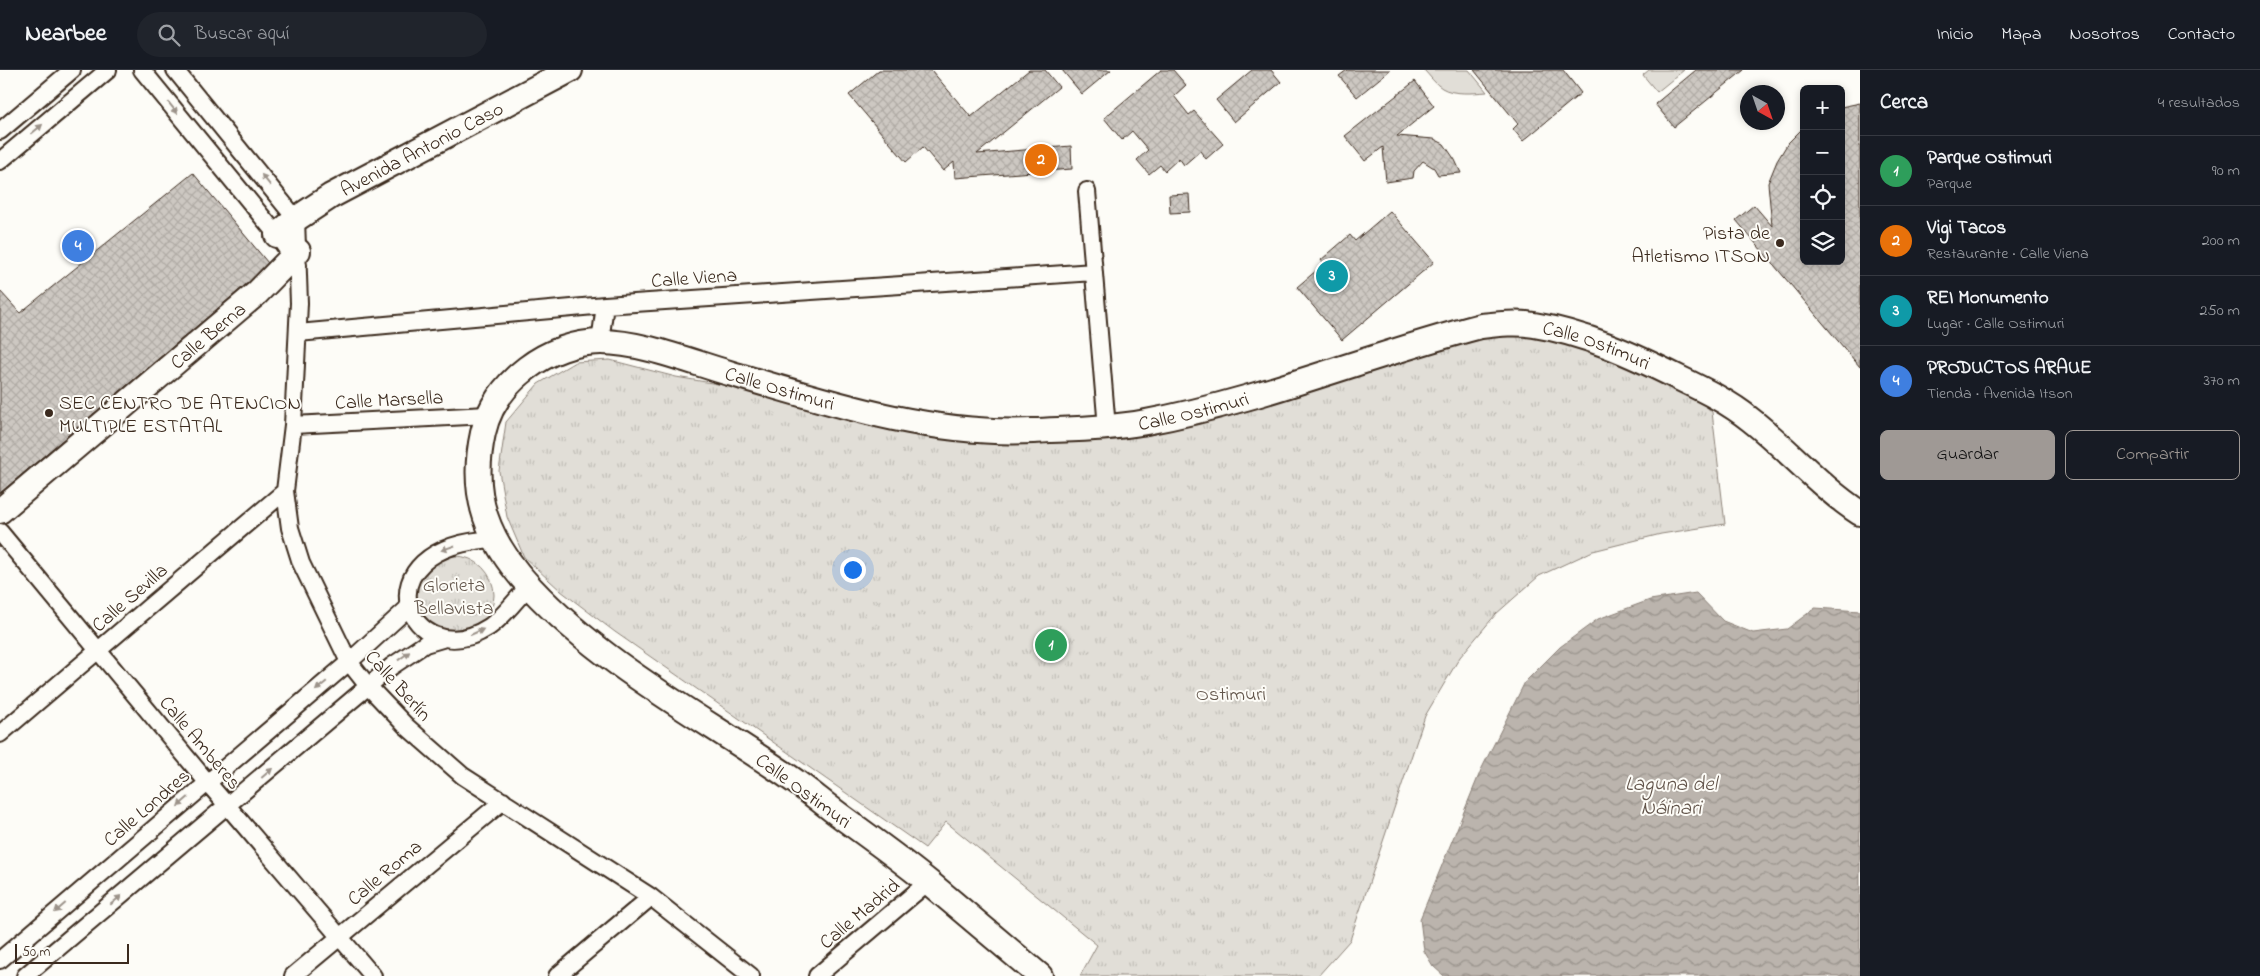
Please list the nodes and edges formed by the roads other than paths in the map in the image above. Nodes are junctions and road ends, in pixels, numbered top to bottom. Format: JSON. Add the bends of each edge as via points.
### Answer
{"nodes":[{"id":1,"x":72,"y":70,"type":"edge"},
{"id":2,"x":108,"y":70,"type":"edge"},
{"id":3,"x":142,"y":70,"type":"edge"},
{"id":4,"x":175,"y":70,"type":"edge"},
{"id":5,"x":564,"y":71,"type":"edge"},
{"id":6,"x":0,"y":131,"type":"edge"},
{"id":7,"x":0,"y":161,"type":"edge"},
{"id":8,"x":1086,"y":191,"type":"dead end"},
{"id":9,"x":296,"y":219,"type":"junction"},
{"id":10,"x":277,"y":235,"type":"junction"},
{"id":11,"x":296,"y":258,"type":"junction"},
{"id":12,"x":1094,"y":272,"type":"junction"},
{"id":13,"x":606,"y":305,"type":"junction"},
{"id":14,"x":298,"y":333,"type":"junction"},
{"id":15,"x":600,"y":342,"type":"junction"},
{"id":16,"x":488,"y":415,"type":"junction"},
{"id":17,"x":292,"y":425,"type":"junction"},
{"id":18,"x":1107,"y":428,"type":"junction"},
{"id":19,"x":285,"y":491,"type":"junction"},
{"id":20,"x":0,"y":511,"type":"edge"},
{"id":21,"x":1860,"y":513,"type":"edge"},
{"id":22,"x":0,"y":532,"type":"edge"},
{"id":23,"x":496,"y":539,"type":"junction"},
{"id":24,"x":529,"y":586,"type":"junction"},
{"id":25,"x":409,"y":607,"type":"junction"},
{"id":26,"x":442,"y":639,"type":"junction"},
{"id":27,"x":98,"y":652,"type":"junction"},
{"id":28,"x":349,"y":662,"type":"junction"},
{"id":29,"x":368,"y":686,"type":"junction"},
{"id":30,"x":0,"y":734,"type":"edge"},
{"id":31,"x":207,"y":782,"type":"junction"},
{"id":32,"x":503,"y":801,"type":"junction"},
{"id":33,"x":228,"y":806,"type":"junction"},
{"id":34,"x":928,"y":882,"type":"junction"},
{"id":35,"x":651,"y":897,"type":"junction"},
{"id":36,"x":340,"y":936,"type":"junction"},
{"id":37,"x":0,"y":960,"type":"edge"},
{"id":38,"x":25,"y":976,"type":"edge"},
{"id":39,"x":293,"y":976,"type":"edge"},
{"id":40,"x":373,"y":976,"type":"edge"},
{"id":41,"x":557,"y":976,"type":"edge"},
{"id":42,"x":751,"y":976,"type":"edge"},
{"id":43,"x":817,"y":976,"type":"edge"},
{"id":44,"x":1040,"y":976,"type":"edge"}],
"edges":[{"from":1,"to":6,"type":"street"},
{"from":7,"to":2,"type":"street","one_way":true},
{"from":3,"to":10,"type":"street","one_way":true},
{"from":9,"to":4,"type":"street","one_way":true},
{"from":5,"to":9,"type":"street","name":"Avenida Antonio Caso","via":[[331,196]]},
{"from":8,"to":12,"type":"street"},
{"from":9,"to":10,"type":"street","name":"Avenida Antonio Caso"},
{"from":9,"to":11,"type":"street","name":"Calle Berlín"},
{"from":10,"to":11,"type":"street"},
{"from":11,"to":14,"type":"street","name":"Calle Berlín"},
{"from":11,"to":20,"type":"street","name":"Calle Berna"},
{"from":12,"to":13,"type":"street","name":"Calle Viena"},
{"from":12,"to":18,"type":"street"},
{"from":13,"to":14,"type":"street","name":"Calle Viena"},
{"from":13,"to":15,"type":"street"},
{"from":14,"to":17,"type":"street","name":"Calle Berlín"},
{"from":15,"to":16,"type":"street","name":"Calle Ostimuri","via":[[578,345],[532,364],[516,377]]},
{"from":15,"to":18,"type":"street","name":"Calle Ostimuri","via":[[644,349],[817,399],[919,424],[1026,432]]},
{"from":16,"to":17,"type":"street","name":"Calle Marsella"},
{"from":16,"to":23,"type":"street","name":"Calle Ostimuri","via":[[479,455],[479,498]]},
{"from":17,"to":19,"type":"street","name":"Calle Berlín"},
{"from":18,"to":21,"type":"street","name":"Calle Ostimuri","via":[[1210,408],[1481,326],[1533,324],[1606,345],[1652,364],[1732,406]]},
{"from":19,"to":27,"type":"street","name":"Calle Sevilla"},
{"from":19,"to":28,"type":"street","name":"Calle Berlín","via":[[290,528],[301,563]]},
{"from":22,"to":27,"type":"street","name":"Calle Amberes"},
{"from":23,"to":24,"type":"street","name":"Calle Ostimuri"},
{"from":23,"to":25,"type":"street","one_way":true,"via":[[458,544],[422,562],[411,579],[407,597]]},
{"from":26,"to":24,"type":"street","one_way":true,"via":[[456,640],[491,626]]},
{"from":24,"to":34,"type":"street","name":"Calle Ostimuri","via":[[564,621],[602,651],[792,779]]},
{"from":25,"to":26,"type":"street","via":[[418,622]]},
{"from":25,"to":28,"type":"street","name":"Calle Londres"},
{"from":29,"to":26,"type":"street","one_way":true,"via":[[409,653]]},
{"from":27,"to":30,"type":"street","name":"Calle Sevilla"},
{"from":27,"to":31,"type":"street","name":"Calle Amberes"},
{"from":28,"to":29,"type":"street","name":"Calle Berlín"},
{"from":28,"to":31,"type":"street","name":"Calle Londres","one_way":true},
{"from":29,"to":32,"type":"street","name":"Calle Berlín","via":[[437,756]]},
{"from":33,"to":29,"type":"street","one_way":true},
{"from":31,"to":33,"type":"street","name":"Calle Amberes"},
{"from":31,"to":37,"type":"street","name":"Calle Londres","one_way":true},
{"from":32,"to":35,"type":"street","name":"Calle Berlín"},
{"from":32,"to":36,"type":"street","name":"Calle Roma"},
{"from":33,"to":36,"type":"street","name":"Calle Amberes"},
{"from":38,"to":33,"type":"street","one_way":true},
{"from":34,"to":43,"type":"street","name":"Calle Madrid"},
{"from":34,"to":44,"type":"street","name":"Calle Ostimuri"},
{"from":35,"to":41,"type":"street"},
{"from":35,"to":42,"type":"street","name":"Calle Berlín"},
{"from":36,"to":39,"type":"street","name":"Calle Roma"},
{"from":36,"to":40,"type":"street","name":"Calle Amberes"}]}
